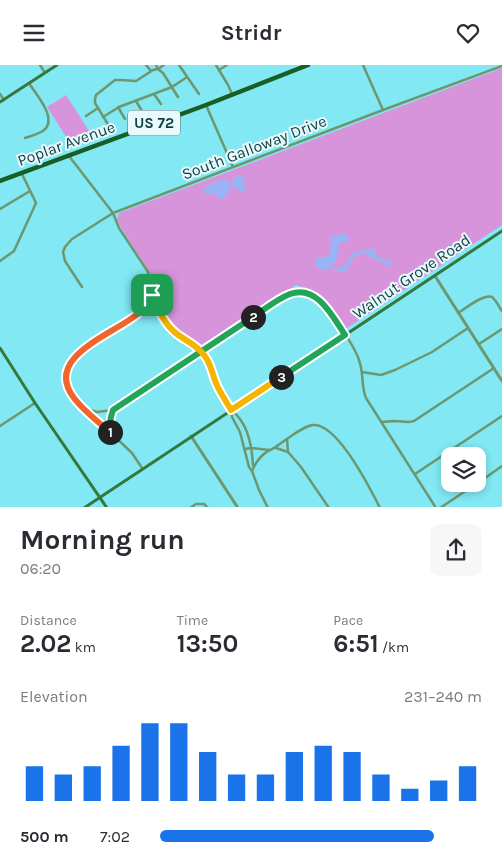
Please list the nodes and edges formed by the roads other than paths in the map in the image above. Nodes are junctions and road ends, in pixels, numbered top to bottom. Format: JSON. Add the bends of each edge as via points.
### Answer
{"nodes":[{"id":1,"x":40,"y":65,"type":"edge"},
{"id":2,"x":57,"y":65,"type":"edge"},
{"id":3,"x":146,"y":65,"type":"edge"},
{"id":4,"x":164,"y":65,"type":"edge"},
{"id":5,"x":179,"y":65,"type":"edge"},
{"id":6,"x":216,"y":65,"type":"edge"},
{"id":7,"x":227,"y":65,"type":"edge"},
{"id":8,"x":308,"y":65,"type":"edge"},
{"id":9,"x":363,"y":65,"type":"edge"},
{"id":10,"x":502,"y":66,"type":"edge"},
{"id":11,"x":157,"y":67,"type":"edge"},
{"id":12,"x":219,"y":70,"type":"junction"},
{"id":13,"x":150,"y":71,"type":"junction"},
{"id":14,"x":45,"y":73,"type":"junction"},
{"id":15,"x":187,"y":77,"type":"junction"},
{"id":16,"x":29,"y":83,"type":"junction"},
{"id":17,"x":172,"y":87,"type":"junction"},
{"id":18,"x":0,"y":94,"type":"edge"},
{"id":19,"x":154,"y":94,"type":"junction"},
{"id":20,"x":199,"y":94,"type":"dead end"},
{"id":21,"x":232,"y":94,"type":"junction"},
{"id":22,"x":178,"y":97,"type":"dead end"},
{"id":23,"x":2,"y":101,"type":"edge"},
{"id":24,"x":136,"y":101,"type":"junction"},
{"id":25,"x":161,"y":104,"type":"dead end"},
{"id":26,"x":206,"y":105,"type":"junction"},
{"id":27,"x":118,"y":107,"type":"junction"},
{"id":28,"x":98,"y":108,"type":"junction"},
{"id":29,"x":383,"y":110,"type":"junction"},
{"id":30,"x":142,"y":111,"type":"dead end"},
{"id":31,"x":86,"y":116,"type":"dead end"},
{"id":32,"x":103,"y":117,"type":"junction"},
{"id":33,"x":125,"y":119,"type":"dead end"},
{"id":34,"x":109,"y":126,"type":"dead end"},
{"id":35,"x":25,"y":138,"type":"dead end"},
{"id":36,"x":69,"y":155,"type":"junction"},
{"id":37,"x":233,"y":167,"type":"junction"},
{"id":38,"x":22,"y":173,"type":"junction"},
{"id":39,"x":0,"y":181,"type":"edge"},
{"id":40,"x":30,"y":191,"type":"junction"},
{"id":41,"x":0,"y":209,"type":"edge"},
{"id":42,"x":112,"y":213,"type":"junction"},
{"id":43,"x":502,"y":231,"type":"edge"},
{"id":44,"x":0,"y":261,"type":"edge"},
{"id":45,"x":435,"y":276,"type":"junction"},
{"id":46,"x":82,"y":287,"type":"dead end"},
{"id":47,"x":152,"y":295,"type":"junction"},
{"id":48,"x":141,"y":311,"type":"junction"},
{"id":49,"x":502,"y":311,"type":"edge"},
{"id":50,"x":159,"y":312,"type":"junction"},
{"id":51,"x":458,"y":313,"type":"junction"},
{"id":52,"x":468,"y":328,"type":"junction"},
{"id":53,"x":502,"y":329,"type":"edge"},
{"id":54,"x":345,"y":335,"type":"junction"},
{"id":55,"x":479,"y":344,"type":"junction"},
{"id":56,"x":0,"y":348,"type":"edge"},
{"id":57,"x":202,"y":352,"type":"junction"},
{"id":58,"x":494,"y":368,"type":"junction"},
{"id":59,"x":362,"y":373,"type":"junction"},
{"id":60,"x":500,"y":374,"type":"edge"},
{"id":61,"x":502,"y":381,"type":"edge"},
{"id":62,"x":35,"y":403,"type":"junction"},
{"id":63,"x":83,"y":408,"type":"junction"},
{"id":64,"x":113,"y":410,"type":"junction"},
{"id":65,"x":231,"y":410,"type":"junction"},
{"id":66,"x":502,"y":416,"type":"edge"},
{"id":67,"x":381,"y":422,"type":"junction"},
{"id":68,"x":0,"y":426,"type":"edge"},
{"id":69,"x":112,"y":434,"type":"junction"},
{"id":70,"x":191,"y":436,"type":"junction"},
{"id":71,"x":287,"y":439,"type":"junction"},
{"id":72,"x":251,"y":448,"type":"junction"},
{"id":73,"x":274,"y":448,"type":"junction"},
{"id":74,"x":245,"y":449,"type":"junction"},
{"id":75,"x":269,"y":450,"type":"junction"},
{"id":76,"x":288,"y":452,"type":"junction"},
{"id":77,"x":502,"y":466,"type":"edge"},
{"id":78,"x":142,"y":468,"type":"junction"},
{"id":79,"x":252,"y":471,"type":"junction"},
{"id":80,"x":415,"y":474,"type":"junction"},
{"id":81,"x":486,"y":477,"type":"edge"},
{"id":82,"x":463,"y":492,"type":"edge"},
{"id":83,"x":99,"y":497,"type":"junction"},
{"id":84,"x":84,"y":507,"type":"edge"},
{"id":85,"x":107,"y":507,"type":"edge"},
{"id":86,"x":190,"y":507,"type":"edge"},
{"id":87,"x":208,"y":507,"type":"edge"},
{"id":88,"x":238,"y":507,"type":"edge"},
{"id":89,"x":268,"y":507,"type":"edge"},
{"id":90,"x":329,"y":507,"type":"edge"},
{"id":91,"x":380,"y":507,"type":"edge"},
{"id":92,"x":436,"y":507,"type":"edge"},
{"id":93,"x":440,"y":507,"type":"edge"}],
"edges":[{"from":1,"to":14,"type":"street"},
{"from":2,"to":14,"type":"main road"},
{"from":3,"to":13,"type":"street"},
{"from":4,"to":11,"type":"street"},
{"from":5,"to":15,"type":"street"},
{"from":6,"to":12,"type":"street"},
{"from":7,"to":12,"type":"street"},
{"from":8,"to":21,"type":"main road","name":"Poplar Avenue","number":"US 72"},
{"from":9,"to":29,"type":"street"},
{"from":10,"to":29,"type":"street","name":"South Galloway Drive"},
{"from":11,"to":13,"type":"street"},
{"from":11,"to":17,"type":"street"},
{"from":12,"to":21,"type":"street"},
{"from":13,"to":28,"type":"street","via":[[135,81],[115,80],[95,97]]},
{"from":14,"to":16,"type":"main road"},
{"from":15,"to":17,"type":"street"},
{"from":15,"to":20,"type":"street"},
{"from":16,"to":23,"type":"main road"},
{"from":16,"to":35,"type":"street","via":[[50,119],[44,130]]},
{"from":17,"to":19,"type":"street"},
{"from":17,"to":22,"type":"street"},
{"from":18,"to":23,"type":"street"},
{"from":19,"to":24,"type":"street"},
{"from":19,"to":25,"type":"street"},
{"from":21,"to":26,"type":"main road","name":"Poplar Avenue","number":"US 72"},
{"from":24,"to":27,"type":"street"},
{"from":24,"to":30,"type":"street"},
{"from":26,"to":36,"type":"main road","name":"Poplar Avenue","number":"US 72"},
{"from":26,"to":37,"type":"street"},
{"from":27,"to":32,"type":"street"},
{"from":27,"to":33,"type":"street"},
{"from":28,"to":31,"type":"street"},
{"from":28,"to":32,"type":"street"},
{"from":29,"to":37,"type":"street","name":"South Galloway Drive"},
{"from":32,"to":34,"type":"street"},
{"from":36,"to":38,"type":"main road","name":"Poplar Avenue","number":"US 72"},
{"from":36,"to":42,"type":"street"},
{"from":37,"to":42,"type":"street","name":"South Galloway Drive"},
{"from":38,"to":39,"type":"main road","name":"Poplar Avenue","number":"US 72"},
{"from":38,"to":40,"type":"street"},
{"from":40,"to":41,"type":"street"},
{"from":40,"to":44,"type":"street","via":[[36,203],[14,251]]},
{"from":42,"to":46,"type":"street","name":"South Galloway Drive","via":[[65,247],[66,261]]},
{"from":42,"to":47,"type":"street","via":[[148,272]]},
{"from":43,"to":45,"type":"main road","name":"Walnut Grove Road"},
{"from":45,"to":51,"type":"street"},
{"from":45,"to":54,"type":"main road","name":"Walnut Grove Road"},
{"from":47,"to":48,"type":"street"},
{"from":47,"to":50,"type":"street"},
{"from":48,"to":50,"type":"street"},
{"from":48,"to":63,"type":"street","via":[[79,352],[71,361],[66,384]]},
{"from":49,"to":51,"type":"street","via":[[488,296]]},
{"from":50,"to":57,"type":"street","via":[[176,333]]},
{"from":51,"to":52,"type":"street"},
{"from":52,"to":55,"type":"street"},
{"from":52,"to":59,"type":"street","via":[[395,370],[381,375]]},
{"from":53,"to":55,"type":"street"},
{"from":54,"to":57,"type":"street","via":[[314,295],[291,293]]},
{"from":54,"to":59,"type":"street","via":[[358,357]]},
{"from":54,"to":65,"type":"main road","name":"Walnut Grove Road"},
{"from":55,"to":58,"type":"street"},
{"from":56,"to":62,"type":"main road"},
{"from":57,"to":64,"type":"street"},
{"from":57,"to":65,"type":"street"},
{"from":58,"to":60,"type":"street"},
{"from":58,"to":67,"type":"street","via":[[414,421]]},
{"from":59,"to":67,"type":"street","via":[[365,396]]},
{"from":60,"to":61,"type":"street"},
{"from":62,"to":68,"type":"street"},
{"from":62,"to":83,"type":"main road"},
{"from":63,"to":64,"type":"street","via":[[96,412]]},
{"from":63,"to":69,"type":"street"},
{"from":64,"to":69,"type":"street","via":[[110,421]]},
{"from":65,"to":70,"type":"main road","name":"Walnut Grove Road"},
{"from":65,"to":72,"type":"street","via":[[244,426]]},
{"from":65,"to":74,"type":"street"},
{"from":66,"to":80,"type":"street"},
{"from":67,"to":80,"type":"street"},
{"from":69,"to":78,"type":"street"},
{"from":70,"to":78,"type":"main road","name":"Walnut Grove Road"},
{"from":70,"to":88,"type":"street"},
{"from":71,"to":73,"type":"street"},
{"from":71,"to":76,"type":"street"},
{"from":71,"to":91,"type":"street","via":[[313,425],[328,431],[344,447]]},
{"from":72,"to":74,"type":"street"},
{"from":72,"to":75,"type":"street"},
{"from":72,"to":79,"type":"street"},
{"from":73,"to":75,"type":"street"},
{"from":73,"to":76,"type":"street"},
{"from":74,"to":79,"type":"street"},
{"from":75,"to":79,"type":"street"},
{"from":76,"to":90,"type":"street"},
{"from":77,"to":81,"type":"street"},
{"from":78,"to":83,"type":"main road","name":"Walnut Grove Road"},
{"from":79,"to":89,"type":"street"},
{"from":80,"to":92,"type":"street"},
{"from":82,"to":93,"type":"street"},
{"from":83,"to":84,"type":"main road","name":"Walnut Grove Road"},
{"from":83,"to":85,"type":"main road"},
{"from":86,"to":87,"type":"street","via":[[196,504]]}]}
